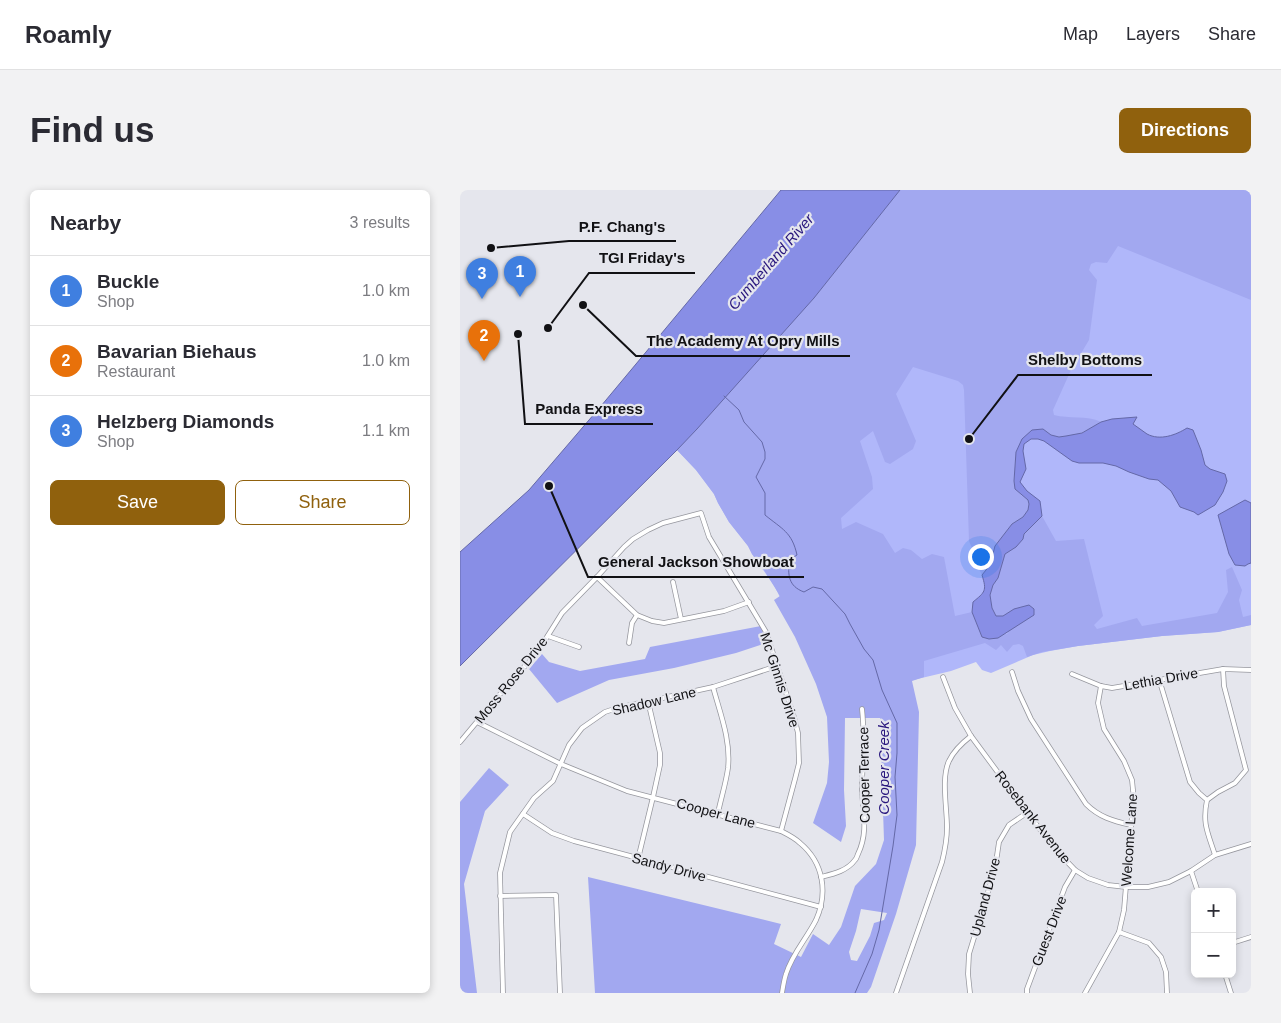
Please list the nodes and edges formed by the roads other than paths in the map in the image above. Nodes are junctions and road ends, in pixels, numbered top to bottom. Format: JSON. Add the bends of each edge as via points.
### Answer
{"nodes":[{"id":1,"x":701,"y":513,"type":"joint"},
{"id":2,"x":597,"y":577,"type":"junction"},
{"id":3,"x":673,"y":582,"type":"dead end"},
{"id":4,"x":749,"y":602,"type":"junction"},
{"id":5,"x":637,"y":615,"type":"junction"},
{"id":6,"x":681,"y":619,"type":"junction"},
{"id":7,"x":548,"y":636,"type":"junction"},
{"id":8,"x":629,"y":643,"type":"dead end"},
{"id":9,"x":579,"y":646,"type":"dead end"},
{"id":10,"x":777,"y":666,"type":"junction"},
{"id":11,"x":1223,"y":669,"type":"junction"},
{"id":12,"x":1251,"y":670,"type":"edge"},
{"id":13,"x":1012,"y":672,"type":"dead end"},
{"id":14,"x":1072,"y":674,"type":"dead end"},
{"id":15,"x":943,"y":677,"type":"dead end"},
{"id":16,"x":1159,"y":679,"type":"junction"},
{"id":17,"x":1101,"y":686,"type":"junction"},
{"id":18,"x":713,"y":687,"type":"junction"},
{"id":19,"x":648,"y":702,"type":"junction"},
{"id":20,"x":862,"y":709,"type":"dead end"},
{"id":21,"x":477,"y":722,"type":"junction"},
{"id":22,"x":972,"y":736,"type":"junction"},
{"id":23,"x":460,"y":742,"type":"edge"},
{"id":24,"x":561,"y":764,"type":"junction"},
{"id":25,"x":654,"y":797,"type":"junction"},
{"id":26,"x":1207,"y":800,"type":"junction"},
{"id":27,"x":1028,"y":812,"type":"junction"},
{"id":28,"x":523,"y":814,"type":"junction"},
{"id":29,"x":718,"y":814,"type":"junction"},
{"id":30,"x":1131,"y":825,"type":"junction"},
{"id":31,"x":781,"y":831,"type":"junction"},
{"id":32,"x":1251,"y":844,"type":"edge"},
{"id":33,"x":1216,"y":855,"type":"junction"},
{"id":34,"x":638,"y":859,"type":"junction"},
{"id":35,"x":1075,"y":870,"type":"junction"},
{"id":36,"x":1190,"y":871,"type":"junction"},
{"id":37,"x":821,"y":877,"type":"junction"},
{"id":38,"x":1126,"y":887,"type":"junction"},
{"id":39,"x":1196,"y":888,"type":"edge"},
{"id":40,"x":500,"y":896,"type":"junction"},
{"id":41,"x":820,"y":907,"type":"junction"},
{"id":42,"x":1119,"y":932,"type":"junction"},
{"id":43,"x":1251,"y":937,"type":"edge"},
{"id":44,"x":1236,"y":942,"type":"edge"},
{"id":45,"x":1226,"y":978,"type":"edge"},
{"id":46,"x":503,"y":993,"type":"edge"},
{"id":47,"x":560,"y":993,"type":"edge"},
{"id":48,"x":782,"y":993,"type":"edge"},
{"id":49,"x":896,"y":993,"type":"edge"},
{"id":50,"x":970,"y":993,"type":"edge"},
{"id":51,"x":1027,"y":993,"type":"edge"},
{"id":52,"x":1085,"y":993,"type":"edge"},
{"id":53,"x":1167,"y":993,"type":"edge"},
{"id":54,"x":1231,"y":993,"type":"edge"}],
"edges":[{"from":1,"to":2,"type":"street","name":"Moss Rose Drive","via":[[663,523],[640,535],[624,547]]},
{"from":1,"to":4,"type":"street","name":"Mc Ginnis Drive","via":[[709,537]]},
{"from":2,"to":5,"type":"street"},
{"from":2,"to":7,"type":"street","name":"Moss Rose Drive","via":[[562,613]]},
{"from":3,"to":6,"type":"street"},
{"from":4,"to":6,"type":"street","via":[[724,611]]},
{"from":4,"to":10,"type":"street","name":"Mc Ginnis Drive","via":[[766,632]]},
{"from":5,"to":6,"type":"street","via":[[664,623]]},
{"from":5,"to":8,"type":"street"},
{"from":7,"to":9,"type":"street"},
{"from":7,"to":21,"type":"street","name":"Moss Rose Drive","via":[[535,656]]},
{"from":10,"to":18,"type":"street","name":"Shadow Lane"},
{"from":10,"to":31,"type":"street","name":"Mc Ginnis Drive","via":[[798,733],[799,763]]},
{"from":11,"to":12,"type":"street","name":"Lethia Drive"},
{"from":11,"to":16,"type":"street","name":"Lethia Drive"},
{"from":11,"to":26,"type":"street","via":[[1224,686],[1246,770],[1235,783]]},
{"from":13,"to":30,"type":"street","via":[[1028,712],[1090,808],[1111,820]]},
{"from":14,"to":17,"type":"street","name":"Lethia Drive"},
{"from":15,"to":22,"type":"street","name":"Rosebank Avenue","via":[[955,708]]},
{"from":16,"to":17,"type":"street","name":"Lethia Drive","via":[[1112,688]]},
{"from":16,"to":26,"type":"street","via":[[1190,782]]},
{"from":17,"to":30,"type":"street","name":"Welcome Lane","via":[[1098,703],[1104,729],[1132,780]]},
{"from":18,"to":19,"type":"street","name":"Shadow Lane"},
{"from":18,"to":29,"type":"street","via":[[728,746],[728,767]]},
{"from":19,"to":24,"type":"street","name":"Shadow Lane","via":[[605,712],[582,728],[569,745]]},
{"from":19,"to":25,"type":"street","via":[[660,753]]},
{"from":20,"to":37,"type":"street","name":"Cooper Terrace","via":[[865,740],[862,783],[864,839],[855,860],[844,870]]},
{"from":21,"to":23,"type":"street","name":"Moss Rose Drive"},
{"from":21,"to":24,"type":"street","name":"Cooper Lane"},
{"from":22,"to":27,"type":"street","name":"Rosebank Avenue"},
{"from":22,"to":49,"type":"street","via":[[957,748],[948,762],[946,845]]},
{"from":24,"to":25,"type":"street","name":"Cooper Lane","via":[[627,791]]},
{"from":24,"to":28,"type":"street","name":"Shadow Lane","via":[[553,781],[534,798]]},
{"from":25,"to":29,"type":"street","name":"Cooper Lane"},
{"from":25,"to":34,"type":"street"},
{"from":26,"to":33,"type":"street","via":[[1206,826]]},
{"from":27,"to":35,"type":"street","name":"Rosebank Avenue","via":[[1053,847]]},
{"from":27,"to":50,"type":"street","name":"Upland Drive","via":[[1009,825],[999,842],[995,869],[970,954]]},
{"from":28,"to":34,"type":"street","name":"Sandy Drive","via":[[552,833]]},
{"from":28,"to":40,"type":"street","name":"Shadow Lane","via":[[510,832],[500,873]]},
{"from":29,"to":31,"type":"street","name":"Cooper Lane"},
{"from":30,"to":38,"type":"street","name":"Welcome Lane"},
{"from":31,"to":37,"type":"street","name":"Cooper Lane","via":[[800,842],[809,852]]},
{"from":32,"to":33,"type":"street","name":"Rosebank Avenue"},
{"from":33,"to":36,"type":"street","name":"Rosebank Avenue"},
{"from":34,"to":41,"type":"street","name":"Sandy Drive"},
{"from":35,"to":38,"type":"street","name":"Rosebank Avenue","via":[[1099,882]]},
{"from":35,"to":51,"type":"street","name":"Guest Drive","via":[[1065,887]]},
{"from":36,"to":38,"type":"street","name":"Rosebank Avenue","via":[[1169,882],[1148,887]]},
{"from":36,"to":39,"type":"street"},
{"from":37,"to":41,"type":"street","name":"Cooper Lane","via":[[823,896]]},
{"from":38,"to":42,"type":"street","name":"Welcome Lane"},
{"from":40,"to":46,"type":"street","name":"Shadow Lane"},
{"from":40,"to":47,"type":"street","via":[[556,895]]},
{"from":41,"to":48,"type":"street","name":"Cooper Lane","via":[[786,973]]},
{"from":42,"to":52,"type":"street","name":"Welcome Lane"},
{"from":42,"to":53,"type":"street","via":[[1149,943],[1161,957]]},
{"from":43,"to":44,"type":"street"},
{"from":45,"to":54,"type":"street"}]}
